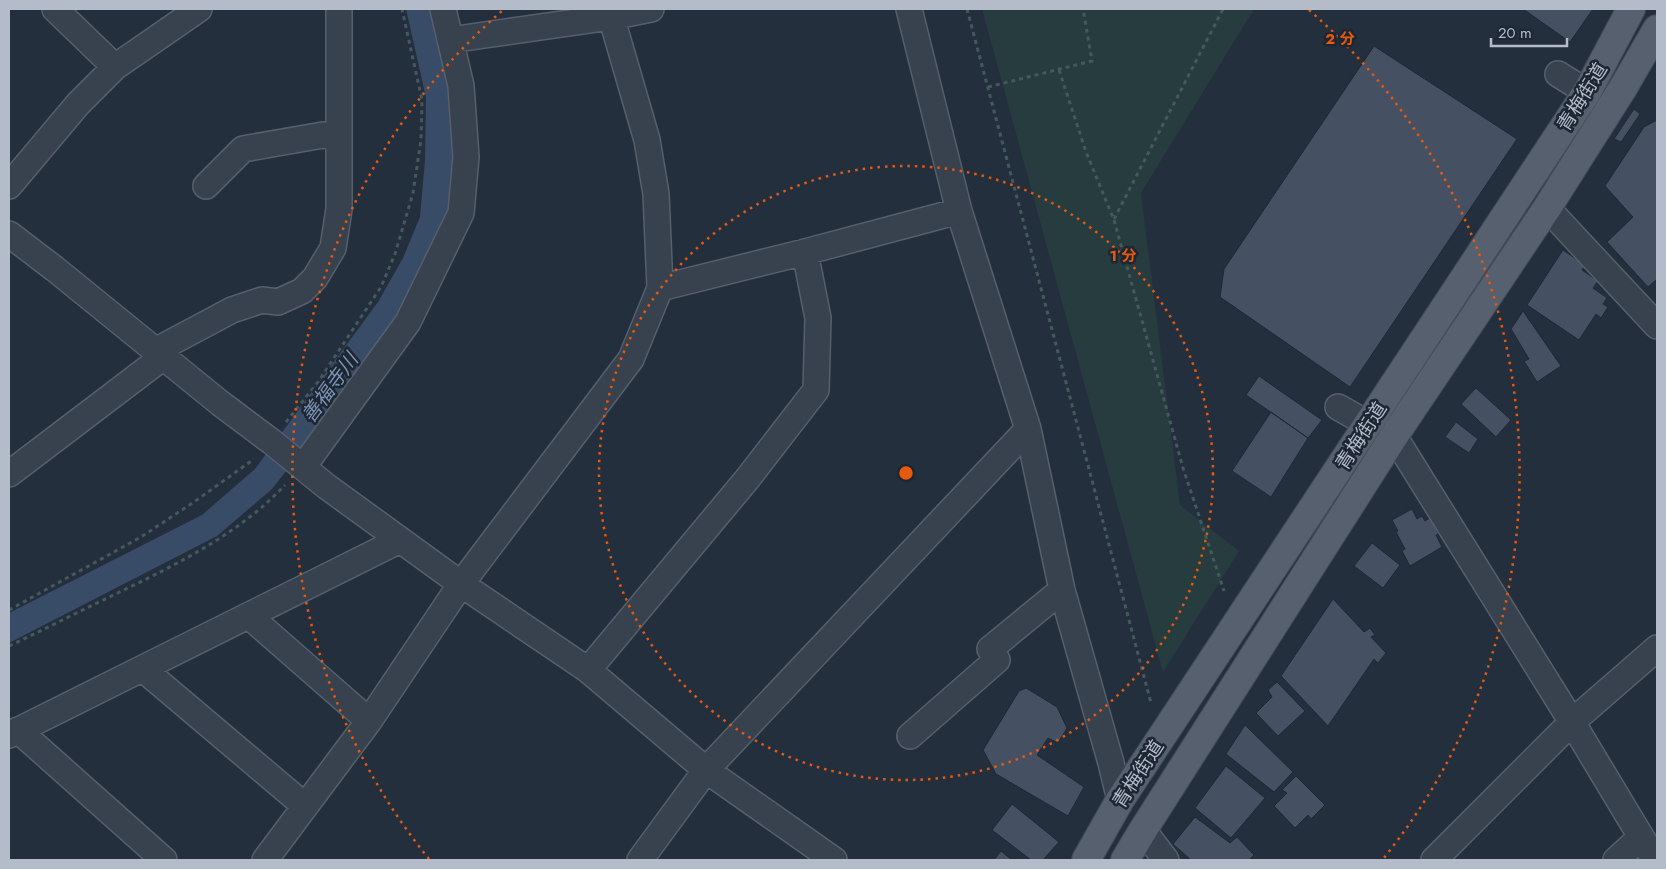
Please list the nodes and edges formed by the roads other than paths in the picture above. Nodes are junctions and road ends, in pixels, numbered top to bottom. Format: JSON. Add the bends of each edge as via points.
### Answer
{"nodes":[{"id":1,"x":55,"y":9,"type":"edge"},
{"id":2,"x":199,"y":9,"type":"edge"},
{"id":3,"x":339,"y":9,"type":"edge"},
{"id":4,"x":443,"y":9,"type":"edge"},
{"id":5,"x":651,"y":9,"type":"edge"},
{"id":6,"x":909,"y":9,"type":"edge"},
{"id":7,"x":1631,"y":9,"type":"edge"},
{"id":8,"x":610,"y":13,"type":"edge"},
{"id":9,"x":1657,"y":29,"type":"edge"},
{"id":10,"x":450,"y":40,"type":"junction"},
{"id":11,"x":116,"y":67,"type":"junction"},
{"id":12,"x":1558,"y":74,"type":"dead end"},
{"id":13,"x":1587,"y":92,"type":"junction"},
{"id":14,"x":338,"y":138,"type":"junction"},
{"id":15,"x":9,"y":186,"type":"edge"},
{"id":16,"x":206,"y":186,"type":"dead end"},
{"id":17,"x":1547,"y":208,"type":"junction"},
{"id":18,"x":959,"y":212,"type":"junction"},
{"id":19,"x":9,"y":234,"type":"edge"},
{"id":20,"x":805,"y":252,"type":"junction"},
{"id":21,"x":660,"y":288,"type":"junction"},
{"id":22,"x":1657,"y":326,"type":"edge"},
{"id":23,"x":159,"y":354,"type":"junction"},
{"id":24,"x":1335,"y":412,"type":"dead end"},
{"id":25,"x":1028,"y":429,"type":"junction"},
{"id":26,"x":1364,"y":430,"type":"junction"},
{"id":27,"x":1394,"y":436,"type":"junction"},
{"id":28,"x":301,"y":466,"type":"junction"},
{"id":29,"x":9,"y":474,"type":"edge"},
{"id":30,"x":400,"y":540,"type":"junction"},
{"id":31,"x":461,"y":584,"type":"junction"},
{"id":32,"x":1062,"y":590,"type":"junction"},
{"id":33,"x":248,"y":616,"type":"junction"},
{"id":34,"x":1657,"y":648,"type":"edge"},
{"id":35,"x":143,"y":669,"type":"junction"},
{"id":36,"x":588,"y":670,"type":"junction"},
{"id":37,"x":369,"y":721,"type":"junction"},
{"id":38,"x":1572,"y":722,"type":"junction"},
{"id":39,"x":13,"y":732,"type":"edge"},
{"id":40,"x":910,"y":736,"type":"dead end"},
{"id":41,"x":706,"y":770,"type":"junction"},
{"id":42,"x":1120,"y":800,"type":"junction"},
{"id":43,"x":305,"y":806,"type":"junction"},
{"id":44,"x":1143,"y":830,"type":"junction"},
{"id":45,"x":1641,"y":837,"type":"junction"},
{"id":46,"x":164,"y":860,"type":"edge"},
{"id":47,"x":266,"y":860,"type":"edge"},
{"id":48,"x":640,"y":860,"type":"edge"},
{"id":49,"x":834,"y":860,"type":"edge"},
{"id":50,"x":1086,"y":860,"type":"edge"},
{"id":51,"x":1125,"y":860,"type":"edge"},
{"id":52,"x":1166,"y":860,"type":"edge"},
{"id":53,"x":1434,"y":860,"type":"edge"},
{"id":54,"x":1616,"y":860,"type":"edge"},
{"id":55,"x":1655,"y":860,"type":"edge"}],
"edges":[{"from":1,"to":11,"type":"street"},
{"from":2,"to":11,"type":"street"},
{"from":3,"to":14,"type":"street"},
{"from":4,"to":10,"type":"street"},
{"from":5,"to":8,"type":"street"},
{"from":6,"to":18,"type":"street"},
{"from":7,"to":13,"type":"main road","name":"青梅街道"},
{"from":8,"to":10,"type":"street"},
{"from":8,"to":21,"type":"street","via":[[647,140],[656,194]]},
{"from":9,"to":17,"type":"main road","name":"青梅街道","via":[[1624,88]]},
{"from":10,"to":28,"type":"street","via":[[461,86],[464,123],[466,158],[461,213],[408,322]]},
{"from":11,"to":15,"type":"street","via":[[78,104]]},
{"from":12,"to":13,"type":"street"},
{"from":13,"to":26,"type":"main road","name":"青梅街道"},
{"from":14,"to":16,"type":"street","via":[[323,135],[243,148]]},
{"from":14,"to":23,"type":"street","via":[[339,209],[334,248],[314,278],[302,291],[278,302],[262,300],[244,305]]},
{"from":17,"to":22,"type":"street"},
{"from":17,"to":27,"type":"main road","name":"青梅街道"},
{"from":18,"to":20,"type":"street"},
{"from":18,"to":25,"type":"street"},
{"from":19,"to":23,"type":"street"},
{"from":20,"to":21,"type":"street"},
{"from":20,"to":36,"type":"street","via":[[818,318],[816,390],[748,478]]},
{"from":21,"to":31,"type":"street","via":[[631,359]]},
{"from":23,"to":28,"type":"street"},
{"from":23,"to":29,"type":"street"},
{"from":24,"to":26,"type":"street"},
{"from":25,"to":32,"type":"street"},
{"from":25,"to":41,"type":"street"},
{"from":26,"to":42,"type":"main road","name":"青梅街道"},
{"from":27,"to":38,"type":"street"},
{"from":27,"to":44,"type":"main road","name":"青梅街道"},
{"from":28,"to":30,"type":"street"},
{"from":30,"to":31,"type":"street"},
{"from":30,"to":33,"type":"street"},
{"from":31,"to":36,"type":"street"},
{"from":31,"to":37,"type":"street"},
{"from":32,"to":40,"type":"street","via":[[990,649],[997,660]]},
{"from":32,"to":42,"type":"street"},
{"from":33,"to":35,"type":"street"},
{"from":33,"to":37,"type":"street"},
{"from":34,"to":38,"type":"street"},
{"from":35,"to":39,"type":"street"},
{"from":35,"to":43,"type":"street"},
{"from":36,"to":41,"type":"street"},
{"from":37,"to":43,"type":"street"},
{"from":38,"to":45,"type":"street"},
{"from":38,"to":53,"type":"street"},
{"from":39,"to":46,"type":"street"},
{"from":41,"to":48,"type":"street"},
{"from":41,"to":49,"type":"street"},
{"from":42,"to":50,"type":"main road","name":"青梅街道"},
{"from":43,"to":47,"type":"street"},
{"from":44,"to":51,"type":"main road","name":"青梅街道"},
{"from":44,"to":52,"type":"street"},
{"from":45,"to":54,"type":"street"},
{"from":45,"to":55,"type":"street"}]}
